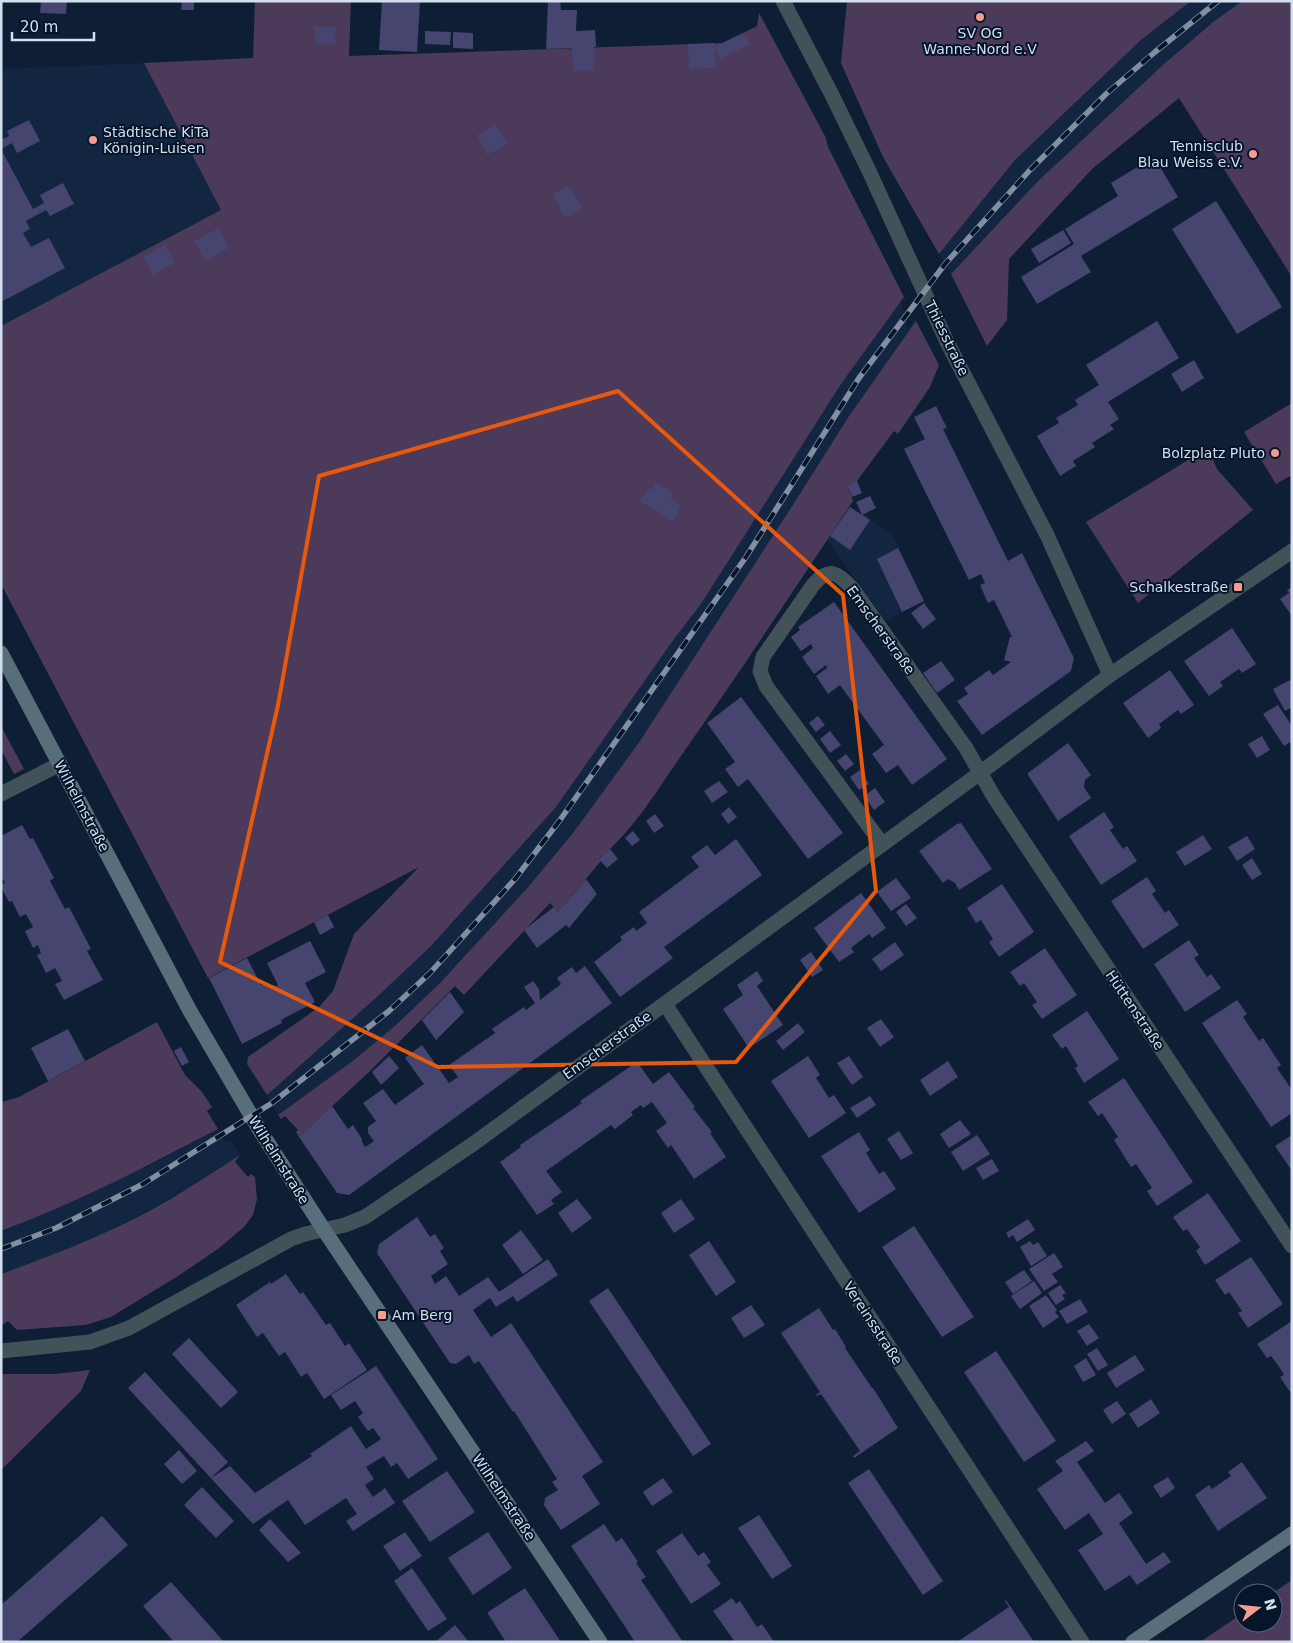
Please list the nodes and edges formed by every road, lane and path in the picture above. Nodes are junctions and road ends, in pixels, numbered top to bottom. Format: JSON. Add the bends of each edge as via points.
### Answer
{"nodes":[{"id":1,"x":784,"y":1,"type":"edge"},
{"id":2,"x":1292,"y":551,"type":"edge"},
{"id":3,"x":1,"y":653,"type":"edge"},
{"id":4,"x":1110,"y":675,"type":"junction"},
{"id":5,"x":60,"y":764,"type":"junction"},
{"id":6,"x":980,"y":774,"type":"junction"},
{"id":7,"x":1,"y":794,"type":"edge"},
{"id":8,"x":882,"y":844,"type":"junction"},
{"id":9,"x":665,"y":1004,"type":"junction"},
{"id":10,"x":324,"y":1230,"type":"junction"},
{"id":11,"x":1292,"y":1246,"type":"edge"},
{"id":12,"x":1,"y":1351,"type":"edge"},
{"id":13,"x":1292,"y":1534,"type":"edge"},
{"id":14,"x":600,"y":1642,"type":"edge"},
{"id":15,"x":1082,"y":1642,"type":"edge"},
{"id":16,"x":1133,"y":1642,"type":"edge"}],
"edges":[{"from":1,"to":4,"type":"street","name":"Thiesstraße","via":[[870,173],[948,342],[1047,534]]},
{"from":2,"to":4,"type":"street","name":"Emscherstraße"},
{"from":3,"to":5,"type":"street","name":"Wilhelmstraße"},
{"from":4,"to":6,"type":"street","name":"Emscherstraße"},
{"from":5,"to":7,"type":"street"},
{"from":5,"to":10,"type":"street","name":"Wilhelmstraße","via":[[195,1020]]},
{"from":6,"to":8,"type":"street","name":"Emscherstraße"},
{"from":6,"to":8,"type":"street","name":"Emscherstraße","via":[[966,748],[852,588],[841,576],[833,573],[819,578],[763,657],[760,671],[766,686]]},
{"from":6,"to":11,"type":"street","name":"Hüttenstraße"},
{"from":8,"to":9,"type":"street","name":"Emscherstraße"},
{"from":9,"to":10,"type":"street","name":"Emscherstraße","via":[[474,1144],[388,1202],[365,1217]]},
{"from":9,"to":15,"type":"street","name":"Vereinsstraße"},
{"from":10,"to":12,"type":"street","via":[[282,1244],[129,1328],[90,1342]]},
{"from":10,"to":14,"type":"street","name":"Wilhelmstraße"},
{"from":13,"to":16,"type":"street"}]}
